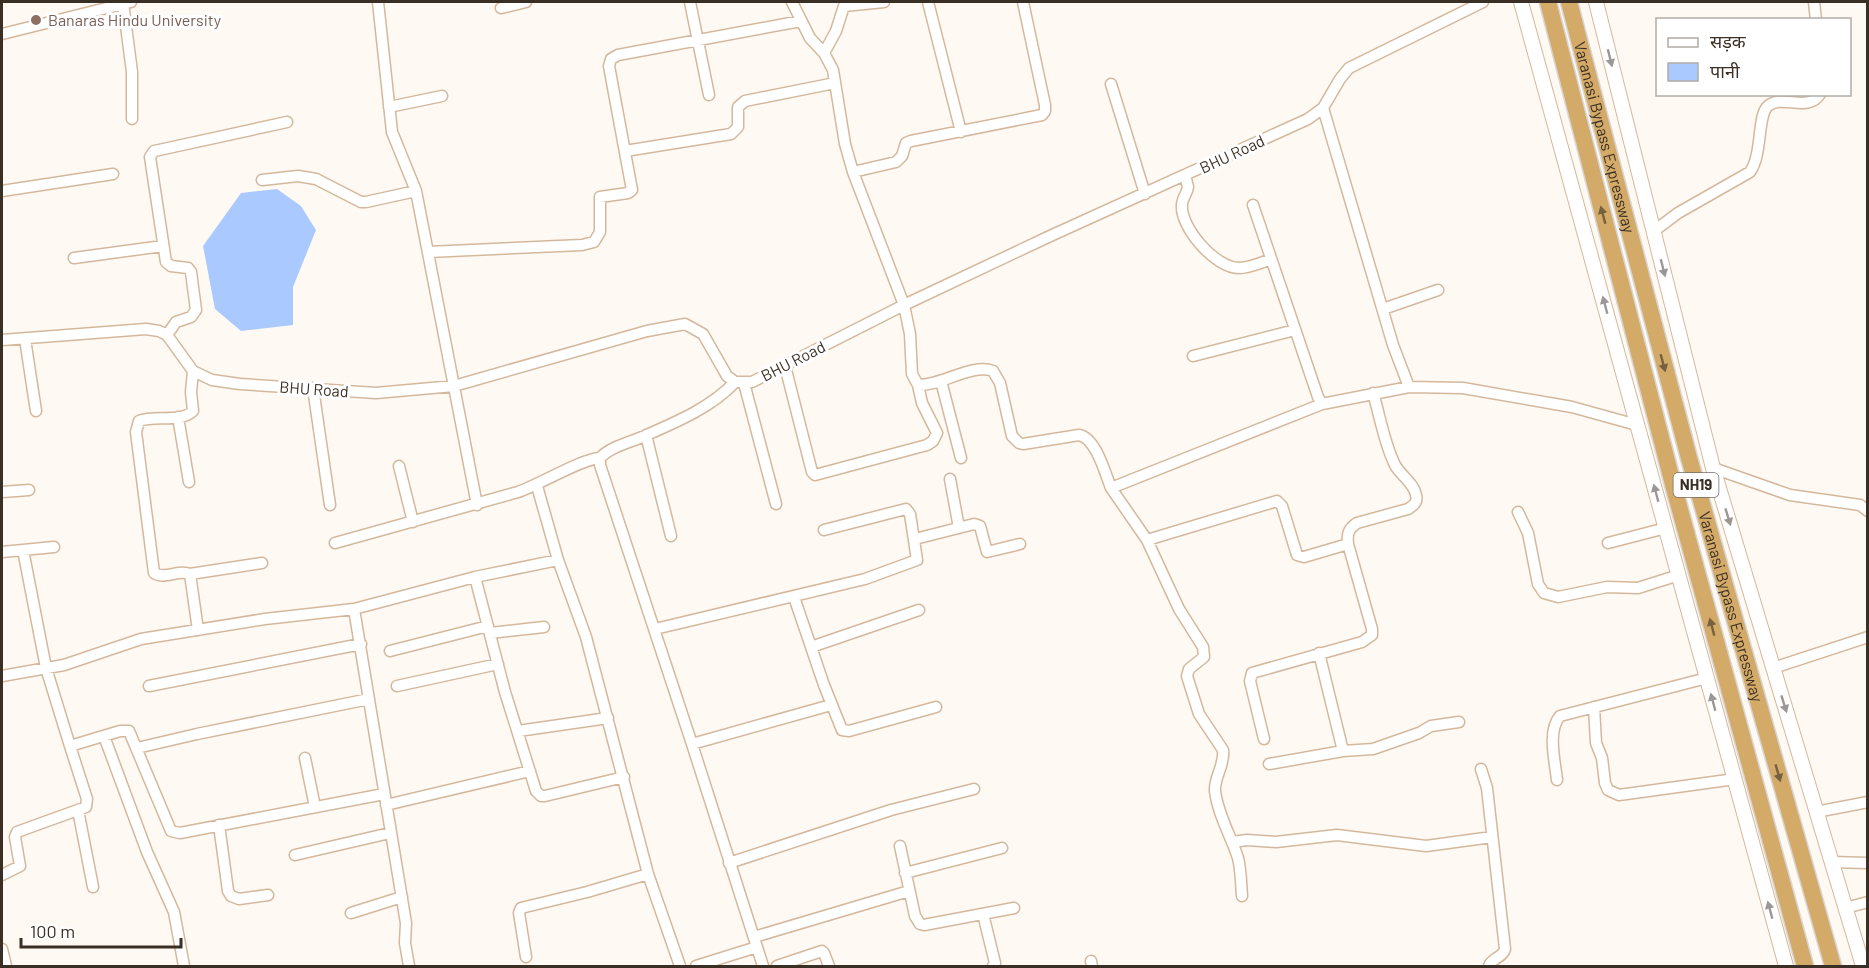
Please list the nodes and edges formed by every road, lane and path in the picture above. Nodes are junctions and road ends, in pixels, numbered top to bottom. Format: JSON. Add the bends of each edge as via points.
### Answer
{"nodes":[{"id":1,"x":127,"y":2,"type":"edge"},
{"id":2,"x":378,"y":2,"type":"edge"},
{"id":3,"x":520,"y":2,"type":"edge"},
{"id":4,"x":690,"y":2,"type":"edge"},
{"id":5,"x":792,"y":2,"type":"edge"},
{"id":6,"x":884,"y":2,"type":"edge"},
{"id":7,"x":928,"y":2,"type":"edge"},
{"id":8,"x":1023,"y":2,"type":"edge"},
{"id":9,"x":1483,"y":2,"type":"edge"},
{"id":10,"x":1521,"y":2,"type":"edge"},
{"id":11,"x":1548,"y":2,"type":"edge"},
{"id":12,"x":1569,"y":2,"type":"edge"},
{"id":13,"x":1596,"y":2,"type":"edge"},
{"id":14,"x":1814,"y":2,"type":"edge"},
{"id":15,"x":501,"y":8,"type":"dead end"},
{"id":16,"x":1816,"y":18,"type":"edge"},
{"id":17,"x":801,"y":21,"type":"junction"},
{"id":18,"x":2,"y":34,"type":"edge"},
{"id":19,"x":698,"y":41,"type":"junction"},
{"id":20,"x":825,"y":53,"type":"junction"},
{"id":21,"x":836,"y":83,"type":"junction"},
{"id":22,"x":1111,"y":84,"type":"dead end"},
{"id":23,"x":709,"y":94,"type":"dead end"},
{"id":24,"x":442,"y":96,"type":"dead end"},
{"id":25,"x":1818,"y":96,"type":"edge"},
{"id":26,"x":388,"y":107,"type":"junction"},
{"id":27,"x":1323,"y":108,"type":"junction"},
{"id":28,"x":132,"y":119,"type":"dead end"},
{"id":29,"x":287,"y":122,"type":"dead end"},
{"id":30,"x":961,"y":132,"type":"junction"},
{"id":31,"x":625,"y":151,"type":"junction"},
{"id":32,"x":854,"y":172,"type":"junction"},
{"id":33,"x":113,"y":174,"type":"dead end"},
{"id":34,"x":1185,"y":175,"type":"junction"},
{"id":35,"x":262,"y":180,"type":"dead end"},
{"id":36,"x":2,"y":191,"type":"edge"},
{"id":37,"x":416,"y":191,"type":"junction"},
{"id":38,"x":1145,"y":194,"type":"junction"},
{"id":39,"x":1252,"y":205,"type":"dead end"},
{"id":40,"x":1654,"y":231,"type":"junction"},
{"id":41,"x":163,"y":246,"type":"junction"},
{"id":42,"x":428,"y":252,"type":"junction"},
{"id":43,"x":74,"y":258,"type":"dead end"},
{"id":44,"x":1271,"y":259,"type":"junction"},
{"id":45,"x":1438,"y":291,"type":"dead end"},
{"id":46,"x":904,"y":305,"type":"junction"},
{"id":47,"x":1383,"y":309,"type":"junction"},
{"id":48,"x":1295,"y":330,"type":"junction"},
{"id":49,"x":167,"y":335,"type":"junction"},
{"id":50,"x":26,"y":339,"type":"junction"},
{"id":51,"x":2,"y":340,"type":"edge"},
{"id":52,"x":1193,"y":357,"type":"dead end"},
{"id":53,"x":785,"y":366,"type":"junction"},
{"id":54,"x":193,"y":371,"type":"junction"},
{"id":55,"x":941,"y":381,"type":"junction"},
{"id":56,"x":740,"y":383,"type":"junction"},
{"id":57,"x":918,"y":385,"type":"junction"},
{"id":58,"x":454,"y":386,"type":"junction"},
{"id":59,"x":1409,"y":387,"type":"junction"},
{"id":60,"x":313,"y":388,"type":"junction"},
{"id":61,"x":1373,"y":393,"type":"junction"},
{"id":62,"x":1323,"y":404,"type":"junction"},
{"id":63,"x":36,"y":411,"type":"dead end"},
{"id":64,"x":178,"y":417,"type":"junction"},
{"id":65,"x":1638,"y":425,"type":"junction"},
{"id":66,"x":646,"y":435,"type":"junction"},
{"id":67,"x":600,"y":458,"type":"junction"},
{"id":68,"x":961,"y":458,"type":"dead end"},
{"id":69,"x":399,"y":466,"type":"dead end"},
{"id":70,"x":1713,"y":468,"type":"junction"},
{"id":71,"x":950,"y":479,"type":"dead end"},
{"id":72,"x":189,"y":482,"type":"dead end"},
{"id":73,"x":537,"y":486,"type":"junction"},
{"id":74,"x":1111,"y":488,"type":"junction"},
{"id":75,"x":29,"y":490,"type":"dead end"},
{"id":76,"x":2,"y":492,"type":"edge"},
{"id":77,"x":776,"y":504,"type":"dead end"},
{"id":78,"x":330,"y":505,"type":"dead end"},
{"id":79,"x":477,"y":505,"type":"junction"},
{"id":80,"x":1868,"y":511,"type":"edge"},
{"id":81,"x":1518,"y":512,"type":"dead end"},
{"id":82,"x":413,"y":522,"type":"junction"},
{"id":83,"x":959,"y":528,"type":"junction"},
{"id":84,"x":1666,"y":528,"type":"junction"},
{"id":85,"x":824,"y":530,"type":"dead end"},
{"id":86,"x":671,"y":536,"type":"dead end"},
{"id":87,"x":915,"y":538,"type":"junction"},
{"id":88,"x":1148,"y":540,"type":"junction"},
{"id":89,"x":335,"y":543,"type":"dead end"},
{"id":90,"x":1608,"y":543,"type":"dead end"},
{"id":91,"x":1020,"y":544,"type":"dead end"},
{"id":92,"x":1348,"y":544,"type":"junction"},
{"id":93,"x":54,"y":547,"type":"dead end"},
{"id":94,"x":23,"y":550,"type":"junction"},
{"id":95,"x":2,"y":552,"type":"edge"},
{"id":96,"x":558,"y":560,"type":"junction"},
{"id":97,"x":262,"y":563,"type":"dead end"},
{"id":98,"x":190,"y":574,"type":"junction"},
{"id":99,"x":1679,"y":575,"type":"junction"},
{"id":100,"x":476,"y":577,"type":"junction"},
{"id":101,"x":794,"y":597,"type":"junction"},
{"id":102,"x":354,"y":609,"type":"junction"},
{"id":103,"x":920,"y":610,"type":"dead end"},
{"id":104,"x":544,"y":627,"type":"dead end"},
{"id":105,"x":489,"y":629,"type":"junction"},
{"id":106,"x":655,"y":629,"type":"junction"},
{"id":107,"x":198,"y":630,"type":"junction"},
{"id":108,"x":1868,"y":637,"type":"edge"},
{"id":109,"x":361,"y":644,"type":"junction"},
{"id":110,"x":811,"y":647,"type":"junction"},
{"id":111,"x":390,"y":651,"type":"dead end"},
{"id":112,"x":1319,"y":653,"type":"junction"},
{"id":113,"x":498,"y":664,"type":"junction"},
{"id":114,"x":46,"y":668,"type":"junction"},
{"id":115,"x":1773,"y":668,"type":"junction"},
{"id":116,"x":2,"y":676,"type":"edge"},
{"id":117,"x":1707,"y":678,"type":"junction"},
{"id":118,"x":149,"y":686,"type":"dead end"},
{"id":119,"x":397,"y":686,"type":"dead end"},
{"id":120,"x":369,"y":699,"type":"junction"},
{"id":121,"x":831,"y":705,"type":"junction"},
{"id":122,"x":936,"y":707,"type":"dead end"},
{"id":123,"x":1594,"y":707,"type":"junction"},
{"id":124,"x":608,"y":718,"type":"junction"},
{"id":125,"x":1459,"y":722,"type":"dead end"},
{"id":126,"x":518,"y":731,"type":"junction"},
{"id":127,"x":104,"y":736,"type":"junction"},
{"id":128,"x":1264,"y":739,"type":"dead end"},
{"id":129,"x":693,"y":744,"type":"junction"},
{"id":130,"x":70,"y":746,"type":"junction"},
{"id":131,"x":137,"y":748,"type":"junction"},
{"id":132,"x":1343,"y":751,"type":"junction"},
{"id":133,"x":304,"y":758,"type":"dead end"},
{"id":134,"x":1269,"y":764,"type":"dead end"},
{"id":135,"x":1481,"y":769,"type":"dead end"},
{"id":136,"x":530,"y":771,"type":"junction"},
{"id":137,"x":624,"y":777,"type":"junction"},
{"id":138,"x":1735,"y":779,"type":"junction"},
{"id":139,"x":1557,"y":780,"type":"dead end"},
{"id":140,"x":974,"y":789,"type":"dead end"},
{"id":141,"x":385,"y":799,"type":"junction"},
{"id":142,"x":1868,"y":802,"type":"edge"},
{"id":143,"x":315,"y":807,"type":"junction"},
{"id":144,"x":78,"y":810,"type":"junction"},
{"id":145,"x":1816,"y":812,"type":"junction"},
{"id":146,"x":219,"y":825,"type":"junction"},
{"id":147,"x":390,"y":833,"type":"junction"},
{"id":148,"x":1492,"y":837,"type":"junction"},
{"id":149,"x":1232,"y":842,"type":"junction"},
{"id":150,"x":900,"y":846,"type":"dead end"},
{"id":151,"x":1002,"y":848,"type":"dead end"},
{"id":152,"x":294,"y":855,"type":"dead end"},
{"id":153,"x":1831,"y":862,"type":"junction"},
{"id":154,"x":729,"y":863,"type":"junction"},
{"id":155,"x":1868,"y":863,"type":"edge"},
{"id":156,"x":905,"y":873,"type":"junction"},
{"id":157,"x":648,"y":874,"type":"junction"},
{"id":158,"x":2,"y":875,"type":"edge"},
{"id":159,"x":93,"y":887,"type":"dead end"},
{"id":160,"x":909,"y":891,"type":"junction"},
{"id":161,"x":268,"y":895,"type":"dead end"},
{"id":162,"x":1242,"y":896,"type":"dead end"},
{"id":163,"x":402,"y":897,"type":"junction"},
{"id":164,"x":1868,"y":902,"type":"edge"},
{"id":165,"x":1014,"y":908,"type":"dead end"},
{"id":166,"x":1845,"y":908,"type":"junction"},
{"id":167,"x":351,"y":913,"type":"dead end"},
{"id":168,"x":983,"y":914,"type":"junction"},
{"id":169,"x":755,"y":942,"type":"junction"},
{"id":170,"x":2,"y":949,"type":"edge"},
{"id":171,"x":526,"y":957,"type":"dead end"},
{"id":172,"x":1864,"y":964,"type":"edge"},
{"id":173,"x":6,"y":966,"type":"edge"},
{"id":174,"x":184,"y":966,"type":"edge"},
{"id":175,"x":409,"y":966,"type":"edge"},
{"id":176,"x":680,"y":966,"type":"edge"},
{"id":177,"x":696,"y":966,"type":"edge"},
{"id":178,"x":763,"y":966,"type":"edge"},
{"id":179,"x":777,"y":966,"type":"edge"},
{"id":180,"x":829,"y":966,"type":"edge"},
{"id":181,"x":993,"y":966,"type":"edge"},
{"id":182,"x":1489,"y":966,"type":"edge"},
{"id":183,"x":1786,"y":966,"type":"edge"},
{"id":184,"x":1805,"y":966,"type":"edge"},
{"id":185,"x":1833,"y":966,"type":"edge"}],
"edges":[{"from":1,"to":18,"type":"street"},
{"from":1,"to":28,"type":"street"},
{"from":2,"to":26,"type":"street"},
{"from":3,"to":15,"type":"street"},
{"from":4,"to":19,"type":"street"},
{"from":5,"to":17,"type":"street"},
{"from":6,"to":20,"type":"street","via":[[844,6]]},
{"from":7,"to":30,"type":"street"},
{"from":8,"to":30,"type":"street","via":[[1045,111],[1038,117]]},
{"from":9,"to":27,"type":"street","name":"BHU Road","via":[[1349,68]]},
{"from":65,"to":10,"type":"street","one_way":true},
{"from":184,"to":11,"type":"highway","name":"Varanasi Bypass Expressway","number":"NH19","one_way":true,"via":[[1677,500]]},
{"from":12,"to":185,"type":"highway","name":"Varanasi Bypass Expressway","number":"NH19","one_way":true,"via":[[1689,458]]},
{"from":13,"to":40,"type":"street","one_way":true},
{"from":14,"to":16,"type":"street"},
{"from":17,"to":19,"type":"street"},
{"from":17,"to":20,"type":"street","via":[[813,43]]},
{"from":19,"to":23,"type":"street"},
{"from":19,"to":31,"type":"street","via":[[611,59],[609,66]]},
{"from":20,"to":21,"type":"street"},
{"from":21,"to":31,"type":"street","via":[[745,101],[738,107],[738,127],[731,134]]},
{"from":21,"to":32,"type":"street","via":[[845,144]]},
{"from":22,"to":38,"type":"street"},
{"from":24,"to":26,"type":"street"},
{"from":25,"to":40,"type":"street","via":[[1809,103],[1776,103],[1766,107],[1762,113],[1759,153],[1750,172]]},
{"from":26,"to":37,"type":"street","via":[[394,142]]},
{"from":27,"to":34,"type":"street","name":"BHU Road","via":[[1308,119]]},
{"from":27,"to":47,"type":"street"},
{"from":29,"to":41,"type":"street","via":[[154,151],[150,158]]},
{"from":30,"to":32,"type":"street","via":[[911,141],[896,162]]},
{"from":31,"to":42,"type":"street","via":[[632,190],[628,194],[600,197],[600,232],[594,242]]},
{"from":32,"to":46,"type":"street"},
{"from":33,"to":36,"type":"street"},
{"from":34,"to":38,"type":"street","name":"BHU Road"},
{"from":34,"to":44,"type":"street","via":[[1188,187],[1182,210],[1208,254],[1237,268]]},
{"from":35,"to":37,"type":"street","via":[[316,178],[366,202]]},
{"from":37,"to":42,"type":"street"},
{"from":38,"to":46,"type":"street","name":"BHU Road"},
{"from":39,"to":44,"type":"street"},
{"from":40,"to":70,"type":"street","one_way":true},
{"from":41,"to":43,"type":"street"},
{"from":41,"to":49,"type":"street","via":[[168,265],[184,266],[191,272],[196,310],[191,317],[176,322]]},
{"from":42,"to":58,"type":"street"},
{"from":44,"to":48,"type":"street"},
{"from":45,"to":47,"type":"street"},
{"from":46,"to":53,"type":"street","name":"BHU Road"},
{"from":46,"to":57,"type":"street","via":[[912,374]]},
{"from":47,"to":59,"type":"street"},
{"from":48,"to":52,"type":"street"},
{"from":48,"to":62,"type":"street"},
{"from":49,"to":50,"type":"street","via":[[146,330]]},
{"from":49,"to":54,"type":"street"},
{"from":50,"to":51,"type":"street"},
{"from":50,"to":63,"type":"street"},
{"from":53,"to":56,"type":"street","name":"BHU Road","via":[[762,379]]},
{"from":53,"to":57,"type":"street","via":[[815,475],[933,441],[937,433]]},
{"from":54,"to":60,"type":"street","name":"BHU Road","via":[[212,380],[240,384]]},
{"from":54,"to":64,"type":"street","via":[[193,411]]},
{"from":55,"to":57,"type":"street"},
{"from":55,"to":68,"type":"street"},
{"from":55,"to":74,"type":"street","via":[[981,369],[993,371],[1000,383],[1015,440],[1023,444],[1084,436],[1092,444]]},
{"from":56,"to":58,"type":"street","name":"BHU Road","via":[[727,376],[703,334],[685,324],[647,331]]},
{"from":56,"to":66,"type":"street","via":[[718,399]]},
{"from":56,"to":77,"type":"street"},
{"from":58,"to":60,"type":"street","name":"BHU Road","via":[[376,393]]},
{"from":58,"to":79,"type":"street"},
{"from":59,"to":61,"type":"street"},
{"from":59,"to":65,"type":"street","via":[[1483,390],[1572,406]]},
{"from":60,"to":78,"type":"street"},
{"from":61,"to":62,"type":"street"},
{"from":61,"to":92,"type":"street","via":[[1392,458],[1416,491],[1417,500],[1408,509],[1357,523],[1347,534]]},
{"from":62,"to":74,"type":"street"},
{"from":64,"to":72,"type":"street"},
{"from":64,"to":98,"type":"street","via":[[139,421],[136,432],[154,573]]},
{"from":84,"to":65,"type":"street","one_way":true},
{"from":66,"to":67,"type":"street"},
{"from":66,"to":86,"type":"street"},
{"from":67,"to":73,"type":"street"},
{"from":67,"to":106,"type":"street"},
{"from":69,"to":82,"type":"street"},
{"from":70,"to":80,"type":"street","via":[[1776,491],[1860,505]]},
{"from":70,"to":115,"type":"street","one_way":true},
{"from":71,"to":83,"type":"street"},
{"from":73,"to":79,"type":"street"},
{"from":73,"to":96,"type":"street"},
{"from":74,"to":88,"type":"street"},
{"from":75,"to":76,"type":"street"},
{"from":79,"to":82,"type":"street"},
{"from":81,"to":99,"type":"street","via":[[1528,533],[1538,584],[1548,596],[1614,586],[1638,588]]},
{"from":82,"to":89,"type":"street"},
{"from":83,"to":87,"type":"street"},
{"from":83,"to":91,"type":"street","via":[[980,526],[990,552]]},
{"from":84,"to":90,"type":"street"},
{"from":84,"to":99,"type":"street"},
{"from":85,"to":87,"type":"street","via":[[903,509],[910,514]]},
{"from":87,"to":101,"type":"street","via":[[918,557],[914,563]]},
{"from":88,"to":92,"type":"street","via":[[1276,501],[1282,506],[1297,555],[1304,557]]},
{"from":88,"to":149,"type":"street","via":[[1179,609],[1203,647],[1204,657],[1189,669],[1187,676],[1199,714],[1224,750],[1215,791]]},
{"from":92,"to":112,"type":"street","via":[[1372,635],[1362,642]]},
{"from":93,"to":94,"type":"street"},
{"from":94,"to":95,"type":"street"},
{"from":94,"to":114,"type":"street"},
{"from":96,"to":100,"type":"street"},
{"from":96,"to":124,"type":"street","via":[[586,637]]},
{"from":97,"to":98,"type":"street"},
{"from":98,"to":107,"type":"street"},
{"from":99,"to":117,"type":"street"},
{"from":100,"to":102,"type":"street"},
{"from":100,"to":105,"type":"street"},
{"from":101,"to":106,"type":"street"},
{"from":101,"to":110,"type":"street"},
{"from":102,"to":107,"type":"street"},
{"from":102,"to":109,"type":"street"},
{"from":103,"to":110,"type":"street"},
{"from":104,"to":105,"type":"street"},
{"from":105,"to":111,"type":"street"},
{"from":105,"to":113,"type":"street"},
{"from":106,"to":129,"type":"street"},
{"from":107,"to":114,"type":"street","via":[[141,639]]},
{"from":108,"to":115,"type":"street"},
{"from":109,"to":118,"type":"street"},
{"from":109,"to":120,"type":"street"},
{"from":110,"to":121,"type":"street"},
{"from":112,"to":128,"type":"street","via":[[1252,674],[1250,681]]},
{"from":112,"to":132,"type":"street"},
{"from":113,"to":119,"type":"street"},
{"from":113,"to":126,"type":"street"},
{"from":114,"to":116,"type":"street"},
{"from":114,"to":130,"type":"street"},
{"from":115,"to":145,"type":"street","one_way":true},
{"from":117,"to":123,"type":"street"},
{"from":138,"to":117,"type":"street","one_way":true},
{"from":120,"to":131,"type":"street"},
{"from":120,"to":141,"type":"street"},
{"from":121,"to":122,"type":"street","via":[[839,727],[845,731]]},
{"from":121,"to":129,"type":"street"},
{"from":123,"to":138,"type":"street","via":[[1596,743],[1605,783],[1612,793]]},
{"from":123,"to":139,"type":"street","via":[[1560,716],[1555,722]]},
{"from":124,"to":126,"type":"street"},
{"from":124,"to":137,"type":"street"},
{"from":125,"to":132,"type":"street","via":[[1431,726],[1379,747]]},
{"from":126,"to":136,"type":"street"},
{"from":127,"to":130,"type":"street"},
{"from":127,"to":131,"type":"street","via":[[129,731]]},
{"from":127,"to":174,"type":"street","via":[[174,912]]},
{"from":129,"to":154,"type":"street"},
{"from":130,"to":144,"type":"street","via":[[87,799],[86,807]]},
{"from":131,"to":146,"type":"street","via":[[171,831],[180,833]]},
{"from":132,"to":134,"type":"street"},
{"from":133,"to":143,"type":"street"},
{"from":135,"to":148,"type":"street"},
{"from":136,"to":137,"type":"street","via":[[536,791],[545,796]]},
{"from":136,"to":141,"type":"street"},
{"from":137,"to":157,"type":"street"},
{"from":183,"to":138,"type":"street","one_way":true},
{"from":140,"to":154,"type":"street","via":[[891,810]]},
{"from":141,"to":143,"type":"street"},
{"from":141,"to":147,"type":"street"},
{"from":142,"to":145,"type":"street"},
{"from":143,"to":146,"type":"street"},
{"from":144,"to":158,"type":"street","via":[[17,832],[20,866]]},
{"from":144,"to":159,"type":"street"},
{"from":145,"to":153,"type":"street"},
{"from":146,"to":161,"type":"street","via":[[231,896],[239,899]]},
{"from":147,"to":152,"type":"street"},
{"from":147,"to":163,"type":"street"},
{"from":148,"to":149,"type":"street","via":[[1426,846],[1337,835]]},
{"from":148,"to":182,"type":"street","via":[[1505,949]]},
{"from":149,"to":162,"type":"street"},
{"from":150,"to":156,"type":"street"},
{"from":151,"to":156,"type":"street"},
{"from":153,"to":155,"type":"street"},
{"from":153,"to":166,"type":"street"},
{"from":154,"to":169,"type":"street"},
{"from":156,"to":160,"type":"street"},
{"from":157,"to":171,"type":"street","via":[[521,908]]},
{"from":157,"to":176,"type":"street"},
{"from":160,"to":168,"type":"street","via":[[920,924]]},
{"from":160,"to":169,"type":"street"},
{"from":163,"to":167,"type":"street"},
{"from":163,"to":175,"type":"street"},
{"from":164,"to":166,"type":"street"},
{"from":165,"to":168,"type":"street"},
{"from":166,"to":172,"type":"street"},
{"from":168,"to":181,"type":"street"},
{"from":169,"to":177,"type":"street"},
{"from":169,"to":178,"type":"street"},
{"from":170,"to":173,"type":"street"},
{"from":179,"to":180,"type":"street","via":[[822,951]]}]}
